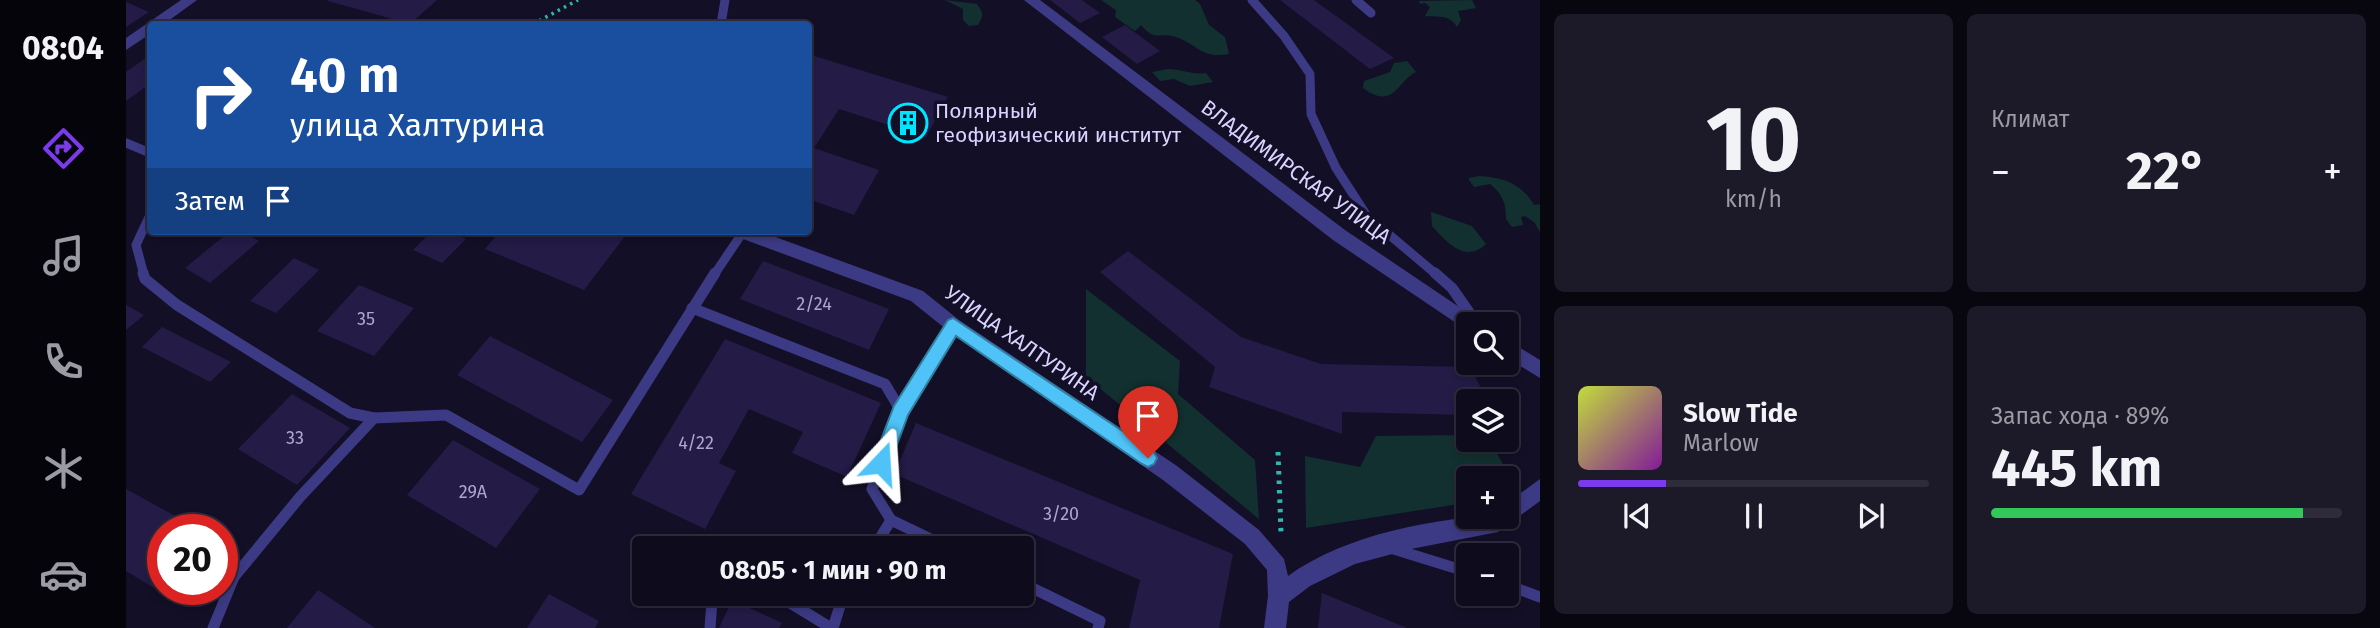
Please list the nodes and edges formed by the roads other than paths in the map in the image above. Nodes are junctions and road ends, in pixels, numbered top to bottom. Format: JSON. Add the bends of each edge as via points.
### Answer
{"nodes":[{"id":1,"x":190,"y":0,"type":"edge"},
{"id":2,"x":725,"y":0,"type":"edge"},
{"id":3,"x":1031,"y":0,"type":"edge"},
{"id":4,"x":1252,"y":0,"type":"edge"},
{"id":5,"x":1356,"y":0,"type":"edge"},
{"id":6,"x":1371,"y":13,"type":"dead end"},
{"id":7,"x":159,"y":21,"type":"edge"},
{"id":8,"x":722,"y":21,"type":"edge"},
{"id":9,"x":147,"y":30,"type":"edge"},
{"id":10,"x":126,"y":45,"type":"edge"},
{"id":11,"x":126,"y":143,"type":"edge"},
{"id":12,"x":147,"y":152,"type":"edge"},
{"id":13,"x":147,"y":221,"type":"edge"},
{"id":14,"x":739,"y":235,"type":"edge"},
{"id":15,"x":753,"y":235,"type":"edge"},
{"id":16,"x":692,"y":308,"type":"junction"},
{"id":17,"x":1469,"y":312,"type":"edge"},
{"id":18,"x":1456,"y":314,"type":"edge"},
{"id":19,"x":953,"y":325,"type":"junction"},
{"id":20,"x":1519,"y":356,"type":"edge"},
{"id":21,"x":1540,"y":370,"type":"edge"},
{"id":22,"x":901,"y":411,"type":"junction"},
{"id":23,"x":374,"y":418,"type":"junction"},
{"id":24,"x":1540,"y":489,"type":"edge"},
{"id":25,"x":1519,"y":506,"type":"edge"},
{"id":26,"x":891,"y":520,"type":"junction"},
{"id":27,"x":1466,"y":529,"type":"edge"},
{"id":28,"x":881,"y":536,"type":"edge"},
{"id":29,"x":924,"y":536,"type":"edge"},
{"id":30,"x":1379,"y":545,"type":"junction"},
{"id":31,"x":1456,"y":568,"type":"edge"},
{"id":32,"x":1034,"y":589,"type":"edge"},
{"id":33,"x":1519,"y":589,"type":"edge"},
{"id":34,"x":1279,"y":596,"type":"junction"},
{"id":35,"x":1540,"y":597,"type":"edge"},
{"id":36,"x":712,"y":606,"type":"edge"},
{"id":37,"x":796,"y":606,"type":"edge"},
{"id":38,"x":840,"y":606,"type":"edge"},
{"id":39,"x":213,"y":628,"type":"edge"},
{"id":40,"x":710,"y":628,"type":"edge"},
{"id":41,"x":832,"y":628,"type":"edge"},
{"id":42,"x":1098,"y":628,"type":"edge"},
{"id":43,"x":1275,"y":628,"type":"edge"}],
"edges":[{"from":1,"to":7,"type":"street"},
{"from":2,"to":8,"type":"lane"},
{"from":3,"to":18,"type":"street","name":"ВЛАДИМИРСКАЯ УЛИЦА","via":[[1339,235]]},
{"from":4,"to":17,"type":"lane","via":[[1310,74],[1311,114],[1336,168],[1367,216],[1452,288]]},
{"from":5,"to":6,"type":"lane"},
{"from":9,"to":10,"type":"street"},
{"from":11,"to":12,"type":"lane"},
{"from":13,"to":23,"type":"lane","via":[[136,245],[145,279],[177,305],[350,413]]},
{"from":14,"to":16,"type":"lane"},
{"from":15,"to":19,"type":"street","name":"УЛИЦА ХАЛТУРИНА","via":[[917,296]]},
{"from":16,"to":22,"type":"lane","via":[[885,384]]},
{"from":16,"to":23,"type":"lane","via":[[579,490],[446,415]]},
{"from":19,"to":22,"type":"lane"},
{"from":19,"to":34,"type":"street","name":"УЛИЦА ХАЛТУРИНА","via":[[1170,473],[1252,537],[1277,566]]},
{"from":20,"to":21,"type":"street"},
{"from":22,"to":26,"type":"lane","via":[[872,489]]},
{"from":23,"to":39,"type":"lane","via":[[234,577]]},
{"from":24,"to":25,"type":"street"},
{"from":26,"to":28,"type":"lane"},
{"from":26,"to":29,"type":"lane"},
{"from":27,"to":30,"type":"street"},
{"from":30,"to":31,"type":"lane"},
{"from":30,"to":34,"type":"street","via":[[1333,561],[1297,580]]},
{"from":32,"to":42,"type":"lane","via":[[1100,621]]},
{"from":33,"to":35,"type":"lane"},
{"from":34,"to":43,"type":"street","name":"УЛИЦА ХАЛТУРИНА"},
{"from":36,"to":40,"type":"lane"},
{"from":37,"to":41,"type":"lane"},
{"from":38,"to":41,"type":"lane"}]}
